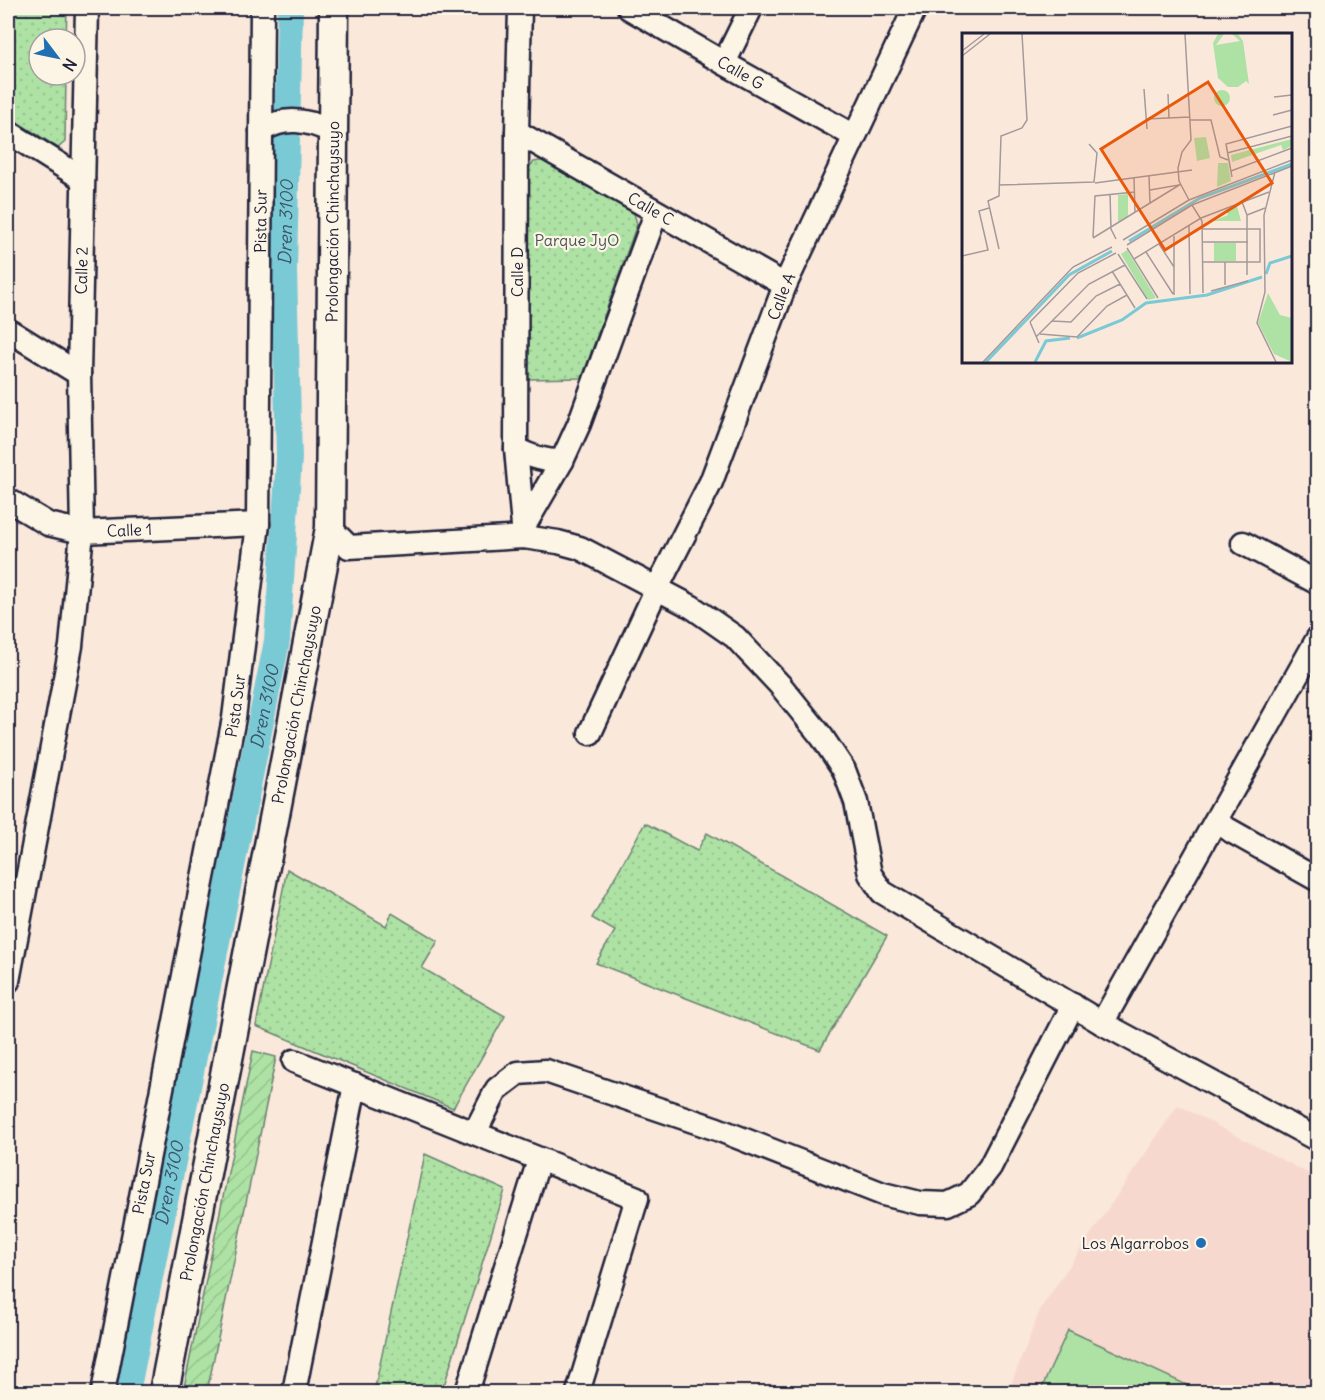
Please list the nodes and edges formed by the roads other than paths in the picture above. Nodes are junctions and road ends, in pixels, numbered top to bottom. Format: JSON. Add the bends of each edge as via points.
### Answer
{"nodes":[{"id":1,"x":87,"y":8,"type":"edge"},
{"id":2,"x":262,"y":8,"type":"edge"},
{"id":3,"x":334,"y":8,"type":"edge"},
{"id":4,"x":520,"y":8,"type":"edge"},
{"id":5,"x":629,"y":8,"type":"edge"},
{"id":6,"x":751,"y":8,"type":"edge"},
{"id":7,"x":915,"y":8,"type":"edge"},
{"id":8,"x":724,"y":63,"type":"junction"},
{"id":9,"x":266,"y":128,"type":"junction"},
{"id":10,"x":326,"y":129,"type":"junction"},
{"id":11,"x":8,"y":132,"type":"edge"},
{"id":12,"x":517,"y":132,"type":"junction"},
{"id":13,"x":855,"y":135,"type":"junction"},
{"id":14,"x":83,"y":179,"type":"junction"},
{"id":15,"x":656,"y":213,"type":"junction"},
{"id":16,"x":785,"y":285,"type":"junction"},
{"id":17,"x":8,"y":330,"type":"edge"},
{"id":18,"x":79,"y":374,"type":"junction"},
{"id":19,"x":516,"y":449,"type":"junction"},
{"id":20,"x":562,"y":461,"type":"junction"},
{"id":21,"x":8,"y":500,"type":"edge"},
{"id":22,"x":258,"y":524,"type":"junction"},
{"id":23,"x":330,"y":528,"type":"junction"},
{"id":24,"x":82,"y":532,"type":"junction"},
{"id":25,"x":524,"y":533,"type":"junction"},
{"id":26,"x":1243,"y":543,"type":"dead end"},
{"id":27,"x":1317,"y":583,"type":"edge"},
{"id":28,"x":657,"y":588,"type":"junction"},
{"id":29,"x":1317,"y":638,"type":"edge"},
{"id":30,"x":590,"y":734,"type":"dead end"},
{"id":31,"x":1215,"y":822,"type":"junction"},
{"id":32,"x":1317,"y":880,"type":"edge"},
{"id":33,"x":8,"y":981,"type":"edge"},
{"id":34,"x":1073,"y":1005,"type":"junction"},
{"id":35,"x":1102,"y":1023,"type":"junction"},
{"id":36,"x":294,"y":1061,"type":"dead end"},
{"id":37,"x":355,"y":1085,"type":"junction"},
{"id":38,"x":475,"y":1132,"type":"junction"},
{"id":39,"x":1317,"y":1140,"type":"edge"},
{"id":40,"x":539,"y":1160,"type":"junction"},
{"id":41,"x":103,"y":1392,"type":"edge"},
{"id":42,"x":164,"y":1392,"type":"edge"},
{"id":43,"x":294,"y":1392,"type":"edge"},
{"id":44,"x":467,"y":1392,"type":"edge"},
{"id":45,"x":578,"y":1392,"type":"edge"}],
"edges":[{"from":1,"to":14,"type":"street","name":"Calle 2"},
{"from":2,"to":9,"type":"street","name":"Pista Sur"},
{"from":3,"to":10,"type":"street","name":"Prolongación Chinchaysuyo"},
{"from":4,"to":12,"type":"street","name":"Calle D"},
{"from":5,"to":8,"type":"street","name":"Calle G"},
{"from":6,"to":8,"type":"street"},
{"from":7,"to":13,"type":"street","name":"Calle A"},
{"from":8,"to":13,"type":"street","name":"Calle G"},
{"from":9,"to":10,"type":"street","via":[[303,121]]},
{"from":9,"to":22,"type":"street","name":"Pista Sur"},
{"from":10,"to":23,"type":"street","name":"Prolongación Chinchaysuyo"},
{"from":11,"to":14,"type":"street"},
{"from":12,"to":15,"type":"street","name":"Calle C"},
{"from":12,"to":19,"type":"street","name":"Calle D"},
{"from":13,"to":16,"type":"street","name":"Calle A"},
{"from":14,"to":18,"type":"street","name":"Calle 2"},
{"from":15,"to":16,"type":"street","name":"Calle C"},
{"from":15,"to":20,"type":"street"},
{"from":16,"to":28,"type":"street","name":"Calle A","via":[[711,482]]},
{"from":17,"to":18,"type":"street"},
{"from":18,"to":24,"type":"street","name":"Calle 2"},
{"from":19,"to":20,"type":"street","via":[[546,461]]},
{"from":19,"to":25,"type":"street","name":"Calle D"},
{"from":20,"to":25,"type":"street"},
{"from":21,"to":24,"type":"street","name":"Calle 1","via":[[48,524]]},
{"from":22,"to":24,"type":"street","name":"Calle 1"},
{"from":22,"to":41,"type":"street","name":"Pista Sur","via":[[234,718]]},
{"from":23,"to":25,"type":"street","via":[[349,547]]},
{"from":23,"to":42,"type":"street","name":"Prolongación Chinchaysuyo"},
{"from":24,"to":33,"type":"street","name":"Calle 2","via":[[71,646]]},
{"from":25,"to":28,"type":"street","via":[[580,548]]},
{"from":26,"to":27,"type":"street"},
{"from":28,"to":30,"type":"street","name":"Calle A"},
{"from":28,"to":34,"type":"street","via":[[735,636],[822,737],[844,770],[856,802],[870,874],[882,892]]},
{"from":29,"to":31,"type":"street"},
{"from":31,"to":32,"type":"street"},
{"from":31,"to":35,"type":"street"},
{"from":34,"to":35,"type":"street"},
{"from":34,"to":38,"type":"street","via":[[990,1167],[969,1194],[948,1204],[920,1203],[883,1194],[717,1129],[546,1071],[518,1073],[497,1089]]},
{"from":35,"to":39,"type":"street"},
{"from":36,"to":37,"type":"street"},
{"from":37,"to":38,"type":"street"},
{"from":37,"to":43,"type":"street"},
{"from":38,"to":40,"type":"street"},
{"from":40,"to":44,"type":"street"},
{"from":40,"to":45,"type":"street","via":[[638,1198]]}]}
